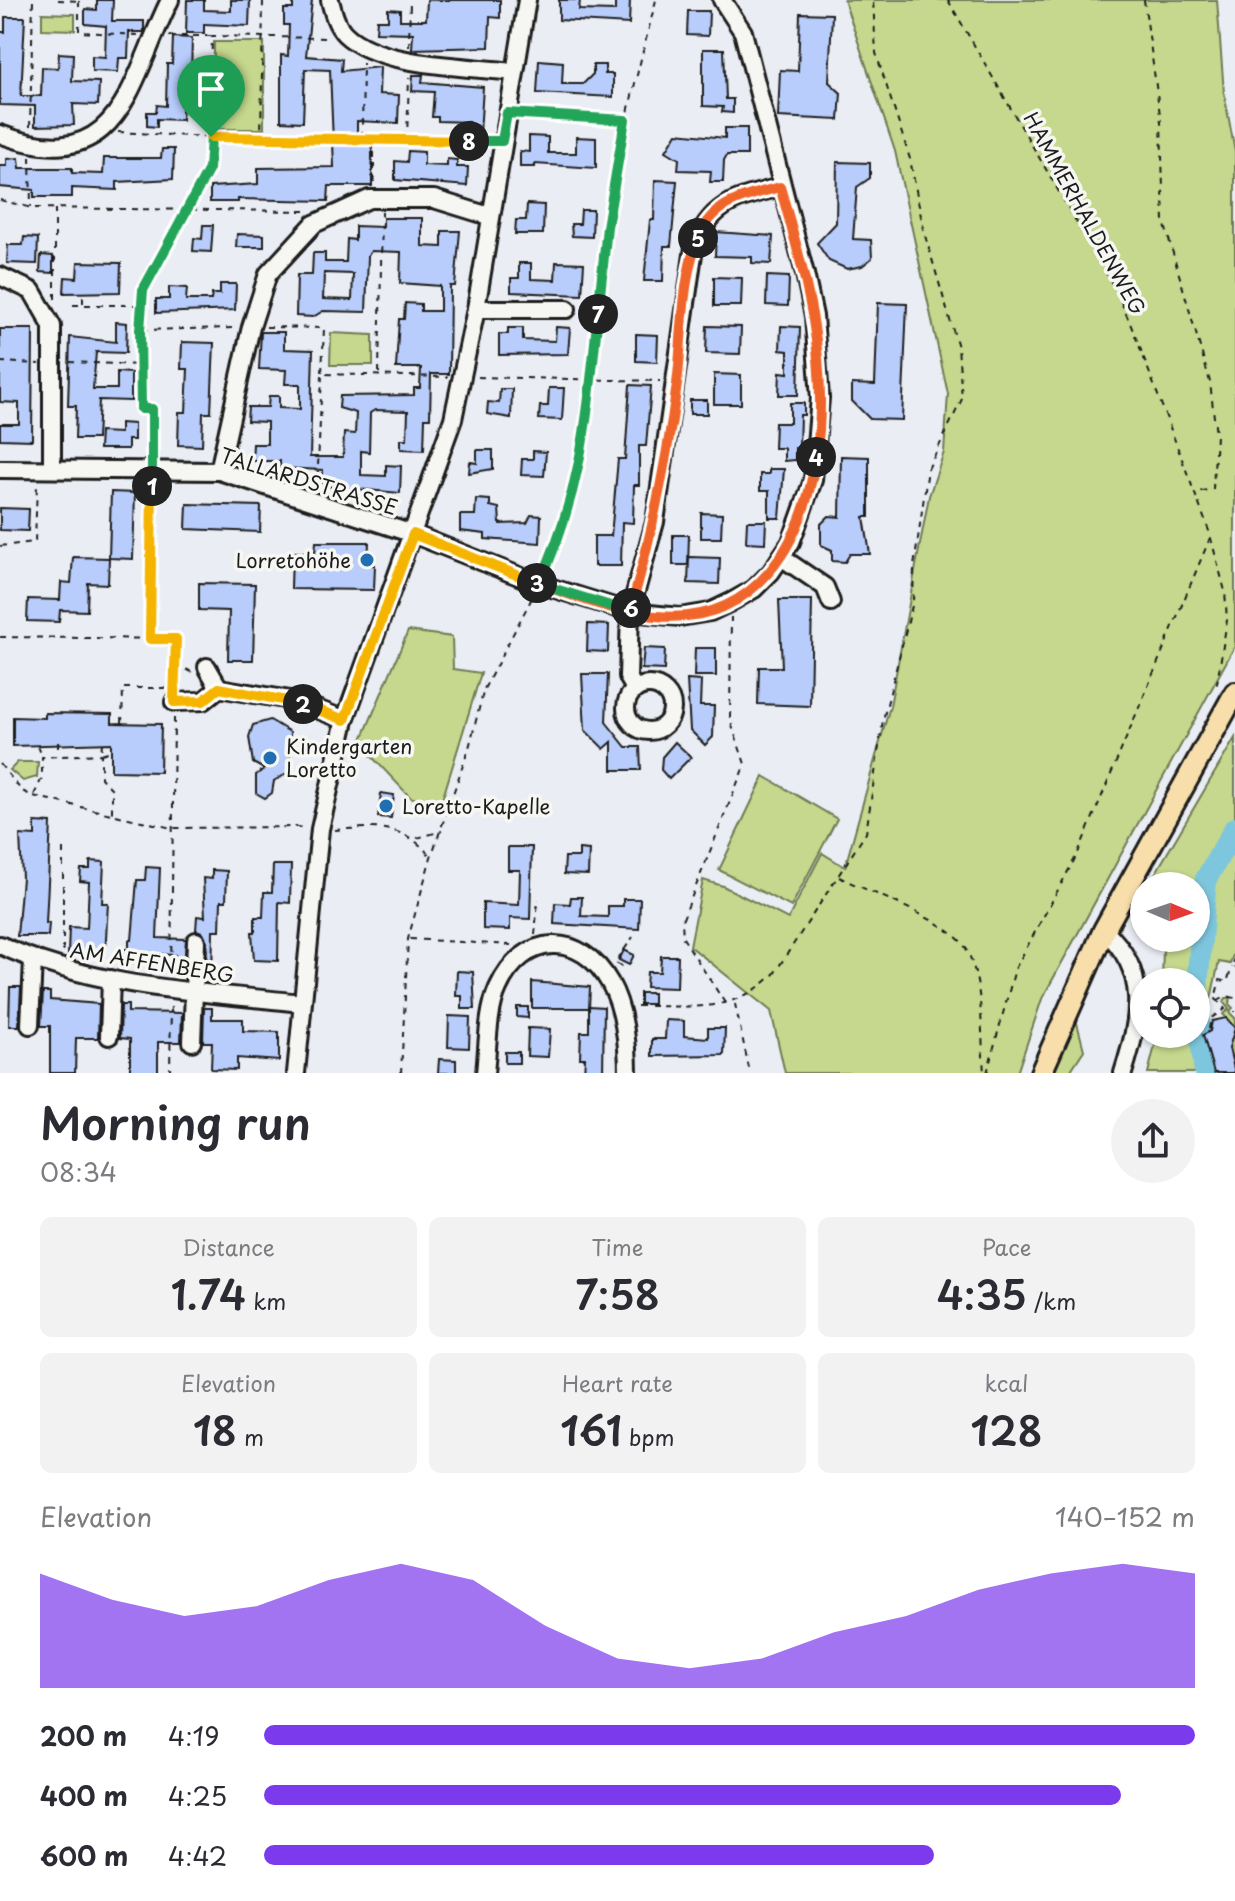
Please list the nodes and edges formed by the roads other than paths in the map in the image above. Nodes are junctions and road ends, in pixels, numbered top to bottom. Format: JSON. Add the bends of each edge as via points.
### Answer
{"nodes":[{"id":1,"x":170,"y":0,"type":"edge"},
{"id":2,"x":330,"y":0,"type":"edge"},
{"id":3,"x":527,"y":0,"type":"edge"},
{"id":4,"x":722,"y":0,"type":"edge"},
{"id":5,"x":513,"y":72,"type":"junction"},
{"id":6,"x":0,"y":134,"type":"edge"},
{"id":7,"x":780,"y":187,"type":"junction"},
{"id":8,"x":489,"y":216,"type":"junction"},
{"id":9,"x":0,"y":276,"type":"edge"},
{"id":10,"x":476,"y":309,"type":"junction"},
{"id":11,"x":567,"y":309,"type":"dead end"},
{"id":12,"x":44,"y":467,"type":"junction"},
{"id":13,"x":0,"y":469,"type":"edge"},
{"id":14,"x":219,"y":471,"type":"junction"},
{"id":15,"x":413,"y":534,"type":"junction"},
{"id":16,"x":781,"y":557,"type":"junction"},
{"id":17,"x":831,"y":602,"type":"dead end"},
{"id":18,"x":630,"y":612,"type":"junction"},
{"id":19,"x":207,"y":667,"type":"dead end"},
{"id":20,"x":219,"y":688,"type":"junction"},
{"id":21,"x":635,"y":689,"type":"dead end"},
{"id":22,"x":1226,"y":696,"type":"edge"},
{"id":23,"x":174,"y":702,"type":"road end"},
{"id":24,"x":345,"y":720,"type":"junction"},
{"id":25,"x":1104,"y":930,"type":"junction"},
{"id":26,"x":196,"y":941,"type":"dead end"},
{"id":27,"x":0,"y":945,"type":"edge"},
{"id":28,"x":33,"y":960,"type":"junction"},
{"id":29,"x":111,"y":979,"type":"junction"},
{"id":30,"x":195,"y":991,"type":"junction"},
{"id":31,"x":302,"y":1003,"type":"junction"},
{"id":32,"x":30,"y":1025,"type":"dead end"},
{"id":33,"x":109,"y":1036,"type":"dead end"},
{"id":34,"x":192,"y":1042,"type":"dead end"},
{"id":35,"x":296,"y":1073,"type":"edge"},
{"id":36,"x":485,"y":1073,"type":"edge"},
{"id":37,"x":628,"y":1073,"type":"edge"},
{"id":38,"x":1041,"y":1073,"type":"edge"},
{"id":39,"x":1123,"y":1073,"type":"edge"}],
"edges":[{"from":1,"to":6,"type":"street","via":[[133,89],[105,131],[58,146],[29,145]]},
{"from":2,"to":5,"type":"street","via":[[340,26],[356,42],[409,59]]},
{"from":3,"to":5,"type":"street"},
{"from":4,"to":7,"type":"street","name":"TALLARDSTRASSE","via":[[743,32]]},
{"from":5,"to":8,"type":"street"},
{"from":7,"to":16,"type":"street","name":"TALLARDSTRASSE","via":[[814,316],[820,398],[813,480]]},
{"from":7,"to":18,"type":"street","via":[[729,201],[713,214],[694,247],[660,493]]},
{"from":8,"to":10,"type":"street"},
{"from":8,"to":14,"type":"street","via":[[434,199],[378,199],[314,224],[268,274]]},
{"from":9,"to":12,"type":"street","via":[[32,291],[52,326]]},
{"from":10,"to":11,"type":"street"},
{"from":10,"to":15,"type":"street","via":[[453,419]]},
{"from":12,"to":13,"type":"street","name":"TALLARDSTRASSE"},
{"from":12,"to":14,"type":"street","name":"TALLARDSTRASSE"},
{"from":14,"to":15,"type":"street","name":"TALLARDSTRASSE"},
{"from":15,"to":18,"type":"street","name":"TALLARDSTRASSE","via":[[539,584]]},
{"from":15,"to":24,"type":"street"},
{"from":16,"to":17,"type":"street","via":[[825,587]]},
{"from":16,"to":18,"type":"street","name":"TALLARDSTRASSE","via":[[754,589],[710,612],[680,617]]},
{"from":18,"to":21,"type":"street","via":[[628,677]]},
{"from":19,"to":20,"type":"street"},
{"from":20,"to":23,"type":"street","via":[[203,701]]},
{"from":20,"to":24,"type":"street","via":[[296,701]]},
{"from":22,"to":25,"type":"main road"},
{"from":24,"to":31,"type":"street","via":[[320,829]]},
{"from":25,"to":38,"type":"main road"},
{"from":25,"to":39,"type":"street","via":[[1133,964],[1136,1013]]},
{"from":26,"to":30,"type":"street"},
{"from":27,"to":28,"type":"street","name":"AM AFFENBERG"},
{"from":28,"to":29,"type":"street","name":"AM AFFENBERG"},
{"from":28,"to":32,"type":"street"},
{"from":29,"to":30,"type":"street","name":"AM AFFENBERG"},
{"from":29,"to":33,"type":"street"},
{"from":30,"to":31,"type":"street","name":"AM AFFENBERG"},
{"from":30,"to":34,"type":"street"},
{"from":31,"to":35,"type":"street"},
{"from":36,"to":37,"type":"street","via":[[497,989],[514,961],[534,946],[564,947],[590,956],[610,983],[619,1006]]}]}
